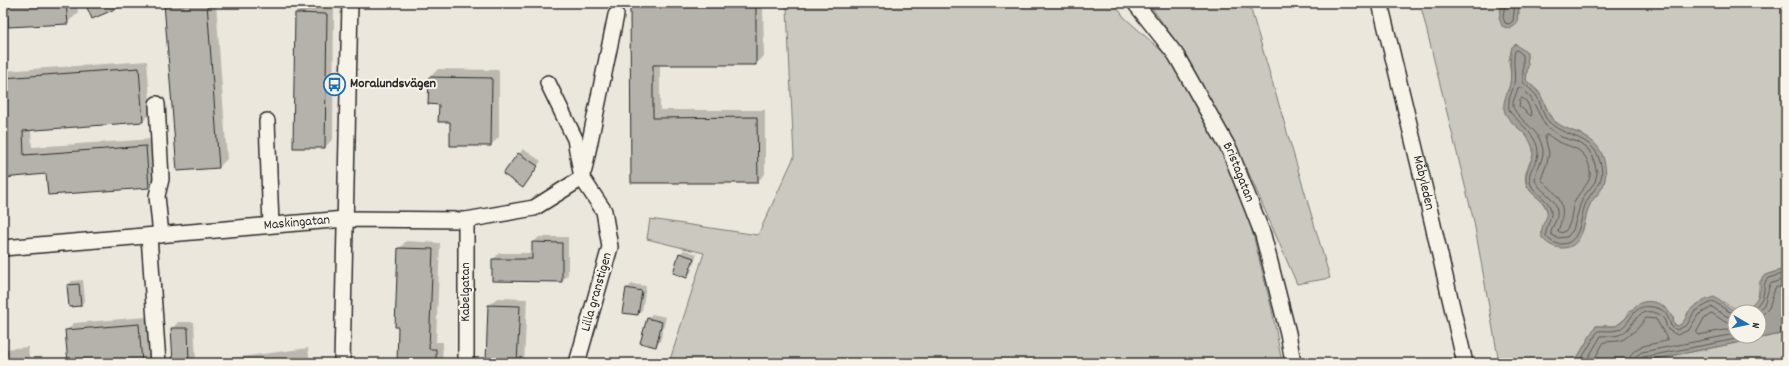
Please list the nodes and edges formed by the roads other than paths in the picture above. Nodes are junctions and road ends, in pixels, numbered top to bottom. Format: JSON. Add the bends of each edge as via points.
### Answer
{"nodes":[{"id":1,"x":350,"y":3,"type":"edge"},
{"id":2,"x":1135,"y":3,"type":"edge"},
{"id":3,"x":1380,"y":3,"type":"edge"},
{"id":4,"x":616,"y":15,"type":"dead end"},
{"id":5,"x":548,"y":83,"type":"dead end"},
{"id":6,"x":157,"y":104,"type":"dead end"},
{"id":7,"x":267,"y":121,"type":"dead end"},
{"id":8,"x":582,"y":178,"type":"junction"},
{"id":9,"x":345,"y":219,"type":"junction"},
{"id":10,"x":466,"y":220,"type":"junction"},
{"id":11,"x":271,"y":225,"type":"junction"},
{"id":12,"x":155,"y":235,"type":"junction"},
{"id":13,"x":3,"y":248,"type":"edge"},
{"id":14,"x":158,"y":363,"type":"edge"},
{"id":15,"x":342,"y":363,"type":"edge"},
{"id":16,"x":466,"y":363,"type":"edge"},
{"id":17,"x":577,"y":363,"type":"edge"},
{"id":18,"x":1293,"y":363,"type":"edge"},
{"id":19,"x":1465,"y":363,"type":"edge"}],
"edges":[{"from":1,"to":9,"type":"street"},
{"from":2,"to":18,"type":"street","name":"Bristagatan","via":[[1176,55],[1230,150],[1263,235]]},
{"from":3,"to":19,"type":"street","name":"Måbyleden"},
{"from":4,"to":8,"type":"street"},
{"from":5,"to":8,"type":"street","via":[[575,139]]},
{"from":6,"to":12,"type":"street","via":[[161,179],[157,196]]},
{"from":7,"to":11,"type":"street"},
{"from":8,"to":10,"type":"street","name":"Maskingatan","via":[[534,208]]},
{"from":8,"to":17,"type":"street","name":"Lilla granstigen","via":[[604,211],[610,247]]},
{"from":9,"to":10,"type":"street","name":"Maskingatan"},
{"from":9,"to":11,"type":"street","name":"Maskingatan"},
{"from":9,"to":15,"type":"street"},
{"from":10,"to":16,"type":"street","name":"Kabelgatan"},
{"from":11,"to":12,"type":"street","name":"Maskingatan"},
{"from":12,"to":13,"type":"street","name":"Maskingatan"},
{"from":12,"to":14,"type":"street"}]}
